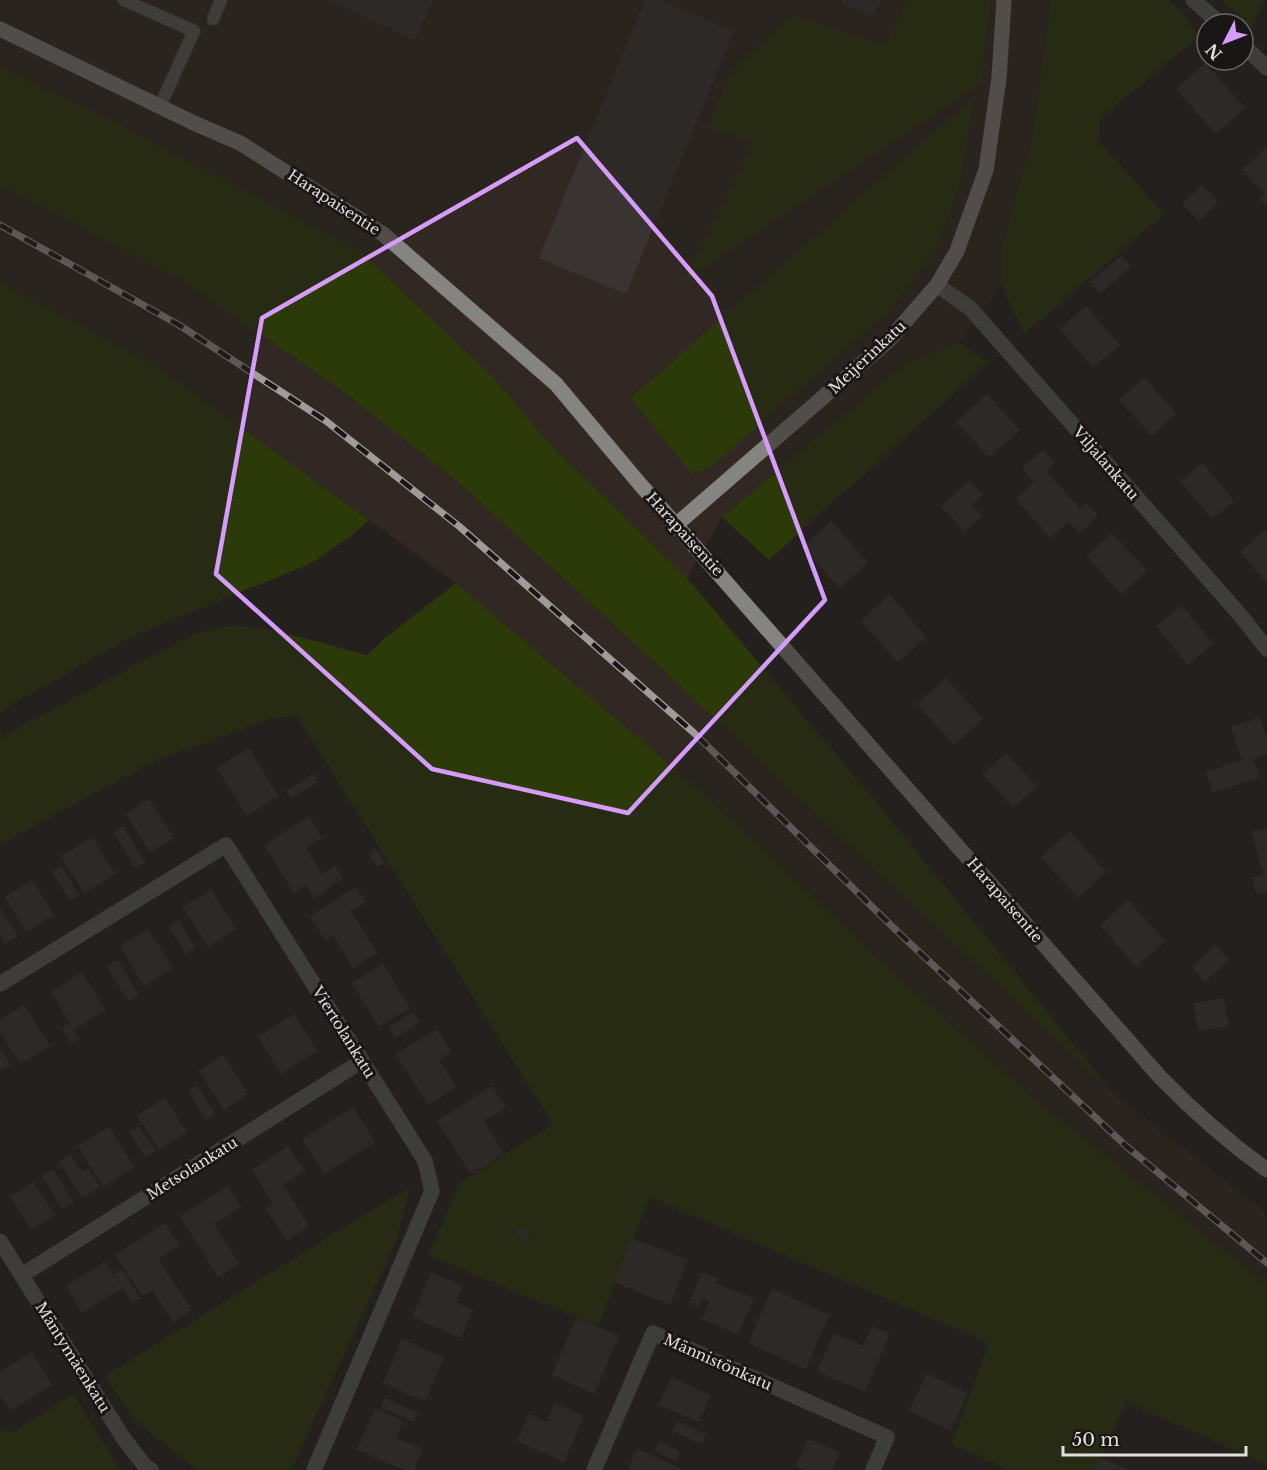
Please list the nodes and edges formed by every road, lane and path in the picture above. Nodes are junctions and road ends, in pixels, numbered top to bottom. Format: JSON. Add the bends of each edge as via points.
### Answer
{"nodes":[{"id":1,"x":124,"y":0,"type":"edge"},
{"id":2,"x":221,"y":0,"type":"edge"},
{"id":3,"x":1004,"y":0,"type":"edge"},
{"id":4,"x":1193,"y":0,"type":"edge"},
{"id":5,"x":1207,"y":12,"type":"edge"},
{"id":6,"x":213,"y":19,"type":"dead end"},
{"id":7,"x":0,"y":29,"type":"edge"},
{"id":8,"x":1255,"y":56,"type":"edge"},
{"id":9,"x":1267,"y":68,"type":"edge"},
{"id":10,"x":160,"y":105,"type":"junction"},
{"id":11,"x":937,"y":285,"type":"junction"},
{"id":12,"x":677,"y":524,"type":"junction"},
{"id":13,"x":1267,"y":649,"type":"edge"},
{"id":14,"x":0,"y":984,"type":"edge"},
{"id":15,"x":362,"y":1061,"type":"junction"},
{"id":16,"x":1267,"y":1170,"type":"edge"},
{"id":17,"x":0,"y":1241,"type":"edge"},
{"id":18,"x":22,"y":1275,"type":"junction"},
{"id":19,"x":151,"y":1470,"type":"edge"},
{"id":20,"x":314,"y":1470,"type":"edge"},
{"id":21,"x":594,"y":1470,"type":"edge"},
{"id":22,"x":873,"y":1470,"type":"edge"}],
"edges":[{"from":1,"to":10,"type":"lane","via":[[194,31]]},
{"from":2,"to":6,"type":"lane"},
{"from":3,"to":11,"type":"main road","name":"Meijerinkatu","via":[[999,78],[986,170],[957,251]]},
{"from":4,"to":5,"type":"street"},
{"from":7,"to":10,"type":"main road","name":"Harapaisentie"},
{"from":8,"to":9,"type":"street"},
{"from":10,"to":12,"type":"main road","name":"Harapaisentie","via":[[240,143],[383,234],[556,384]]},
{"from":11,"to":12,"type":"main road","name":"Meijerinkatu","via":[[889,340]]},
{"from":11,"to":13,"type":"street","name":"Viljalankatu","via":[[970,308]]},
{"from":12,"to":16,"type":"main road","name":"Harapaisentie","via":[[1160,1077],[1230,1143]]},
{"from":14,"to":15,"type":"street","name":"Viertolankatu","via":[[226,845]]},
{"from":15,"to":18,"type":"street","name":"Metsolankatu"},
{"from":15,"to":20,"type":"street","name":"Viertolankatu","via":[[425,1161],[432,1191]]},
{"from":17,"to":18,"type":"street","name":"Mäntymäenkatu"},
{"from":18,"to":19,"type":"street","name":"Mäntymäenkatu","via":[[124,1439]]},
{"from":21,"to":22,"type":"street","name":"Männistönkatu","via":[[653,1333],[887,1437]]}]}
